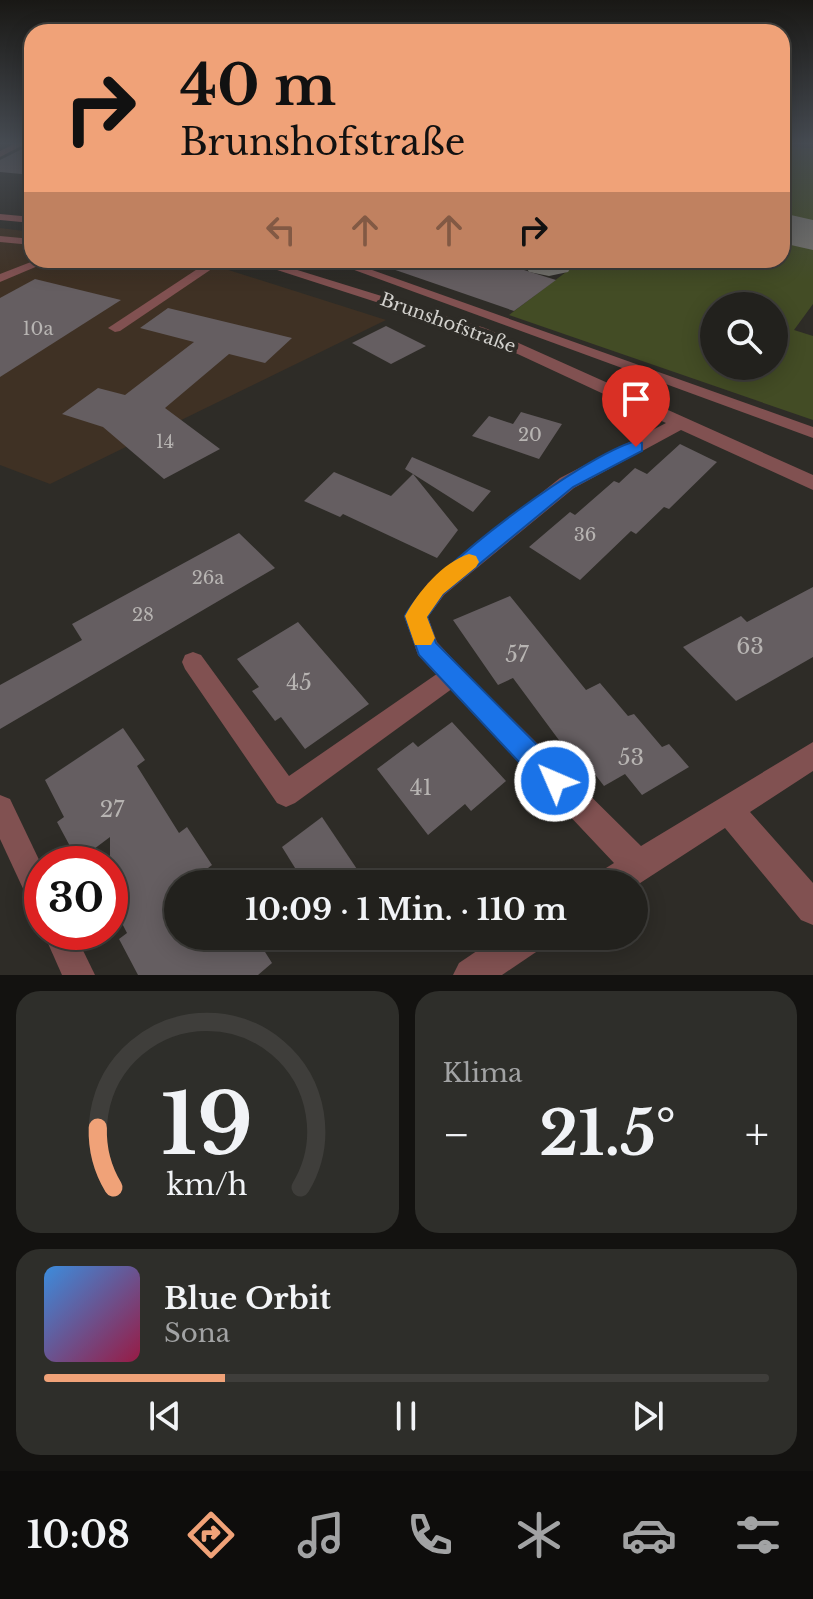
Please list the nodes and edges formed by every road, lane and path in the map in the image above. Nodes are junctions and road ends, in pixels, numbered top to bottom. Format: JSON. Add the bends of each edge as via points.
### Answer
{"nodes":[{"id":1,"x":0,"y":217,"type":"edge"},
{"id":2,"x":24,"y":219,"type":"edge"},
{"id":3,"x":0,"y":239,"type":"edge"},
{"id":4,"x":24,"y":241,"type":"edge"},
{"id":5,"x":26,"y":268,"type":"edge"},
{"id":6,"x":207,"y":268,"type":"edge"},
{"id":7,"x":278,"y":268,"type":"edge"},
{"id":8,"x":356,"y":268,"type":"edge"},
{"id":9,"x":0,"y":278,"type":"edge"},
{"id":10,"x":115,"y":328,"type":"dead end"},
{"id":11,"x":682,"y":422,"type":"junction"},
{"id":12,"x":813,"y":433,"type":"edge"},
{"id":13,"x":813,"y":483,"type":"edge"},
{"id":14,"x":193,"y":662,"type":"dead end"},
{"id":15,"x":452,"y":676,"type":"junction"},
{"id":16,"x":813,"y":755,"type":"edge"},
{"id":17,"x":0,"y":809,"type":"edge"},
{"id":18,"x":728,"y":809,"type":"junction"},
{"id":19,"x":24,"y":860,"type":"edge"},
{"id":20,"x":638,"y":865,"type":"junction"},
{"id":21,"x":630,"y":870,"type":"edge"},
{"id":22,"x":813,"y":908,"type":"edge"},
{"id":23,"x":67,"y":950,"type":"edge"},
{"id":24,"x":509,"y":950,"type":"edge"},
{"id":25,"x":79,"y":975,"type":"edge"},
{"id":26,"x":471,"y":975,"type":"edge"}],
"edges":[{"from":1,"to":2,"type":"street"},
{"from":3,"to":4,"type":"lane"},
{"from":5,"to":9,"type":"lane"},
{"from":6,"to":10,"type":"lane"},
{"from":7,"to":11,"type":"street","name":"Brunshofstraße","via":[[480,331]]},
{"from":8,"to":12,"type":"lane"},
{"from":11,"to":13,"type":"street","name":"Brunshofstraße"},
{"from":11,"to":15,"type":"street","via":[[567,483],[436,589],[416,616],[427,648]]},
{"from":14,"to":15,"type":"lane","via":[[286,794]]},
{"from":15,"to":20,"type":"street"},
{"from":16,"to":18,"type":"street"},
{"from":17,"to":19,"type":"lane"},
{"from":18,"to":20,"type":"street"},
{"from":18,"to":22,"type":"street"},
{"from":20,"to":21,"type":"street"},
{"from":23,"to":25,"type":"lane"},
{"from":24,"to":26,"type":"street"}]}
